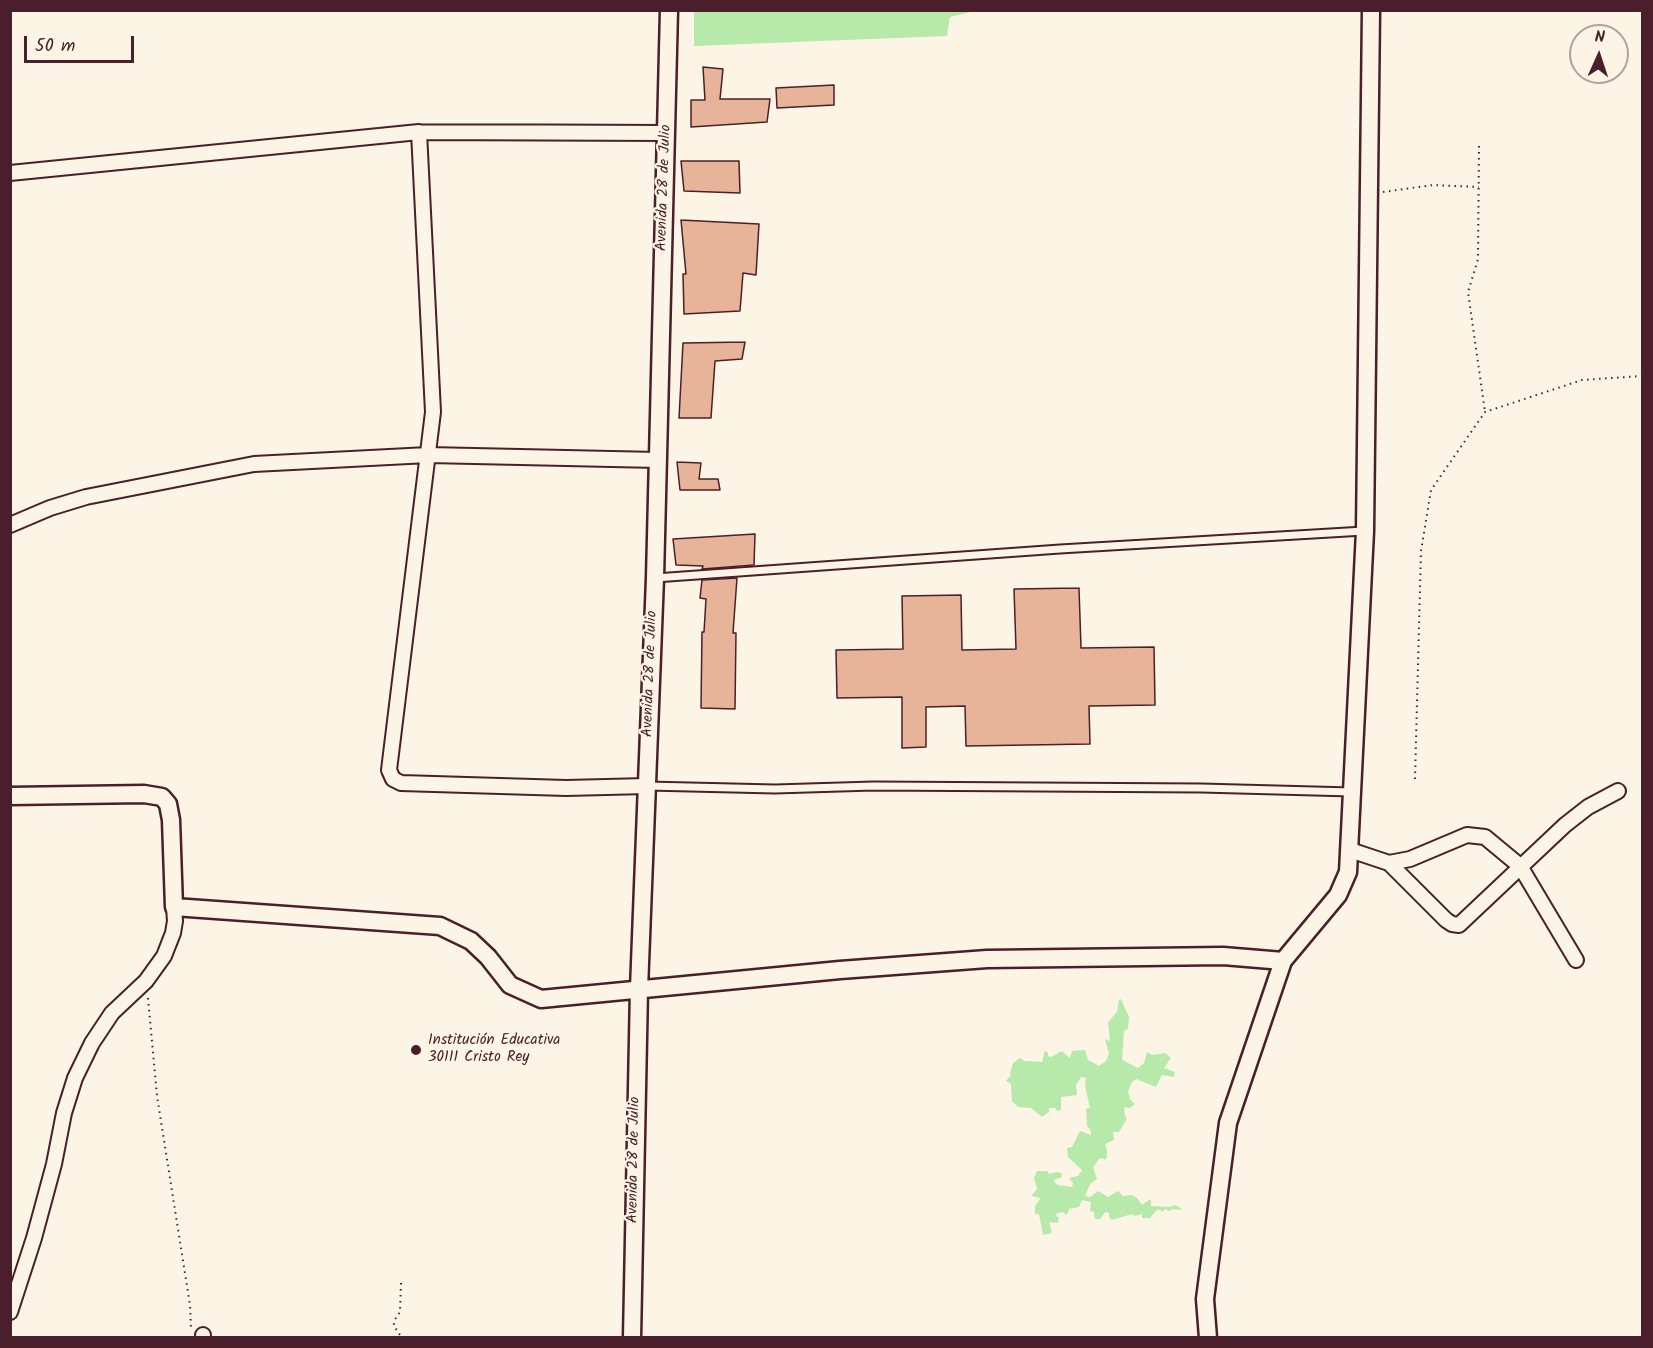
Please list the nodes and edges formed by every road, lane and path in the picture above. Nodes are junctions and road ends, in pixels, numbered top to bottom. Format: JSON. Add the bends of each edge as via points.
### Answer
{"nodes":[{"id":1,"x":669,"y":10,"type":"edge"},
{"id":2,"x":1371,"y":10,"type":"edge"},
{"id":3,"x":419,"y":132,"type":"junction"},
{"id":4,"x":667,"y":133,"type":"junction"},
{"id":5,"x":1479,"y":146,"type":"dead end"},
{"id":6,"x":10,"y":172,"type":"edge"},
{"id":7,"x":1479,"y":187,"type":"junction"},
{"id":8,"x":1369,"y":194,"type":"junction"},
{"id":9,"x":1642,"y":376,"type":"edge"},
{"id":10,"x":1485,"y":412,"type":"junction"},
{"id":11,"x":428,"y":455,"type":"junction"},
{"id":12,"x":658,"y":460,"type":"junction"},
{"id":13,"x":10,"y":525,"type":"edge"},
{"id":14,"x":1365,"y":531,"type":"junction"},
{"id":15,"x":655,"y":578,"type":"junction"},
{"id":16,"x":1415,"y":779,"type":"dead end"},
{"id":17,"x":647,"y":786,"type":"junction"},
{"id":18,"x":1618,"y":791,"type":"dead end"},
{"id":19,"x":1352,"y":792,"type":"junction"},
{"id":20,"x":10,"y":796,"type":"edge"},
{"id":21,"x":1350,"y":850,"type":"junction"},
{"id":22,"x":1389,"y":863,"type":"junction"},
{"id":23,"x":1520,"y":866,"type":"junction"},
{"id":24,"x":174,"y":907,"type":"junction"},
{"id":25,"x":1576,"y":960,"type":"dead end"},
{"id":26,"x":1283,"y":961,"type":"junction"},
{"id":27,"x":146,"y":981,"type":"junction"},
{"id":28,"x":639,"y":989,"type":"junction"},
{"id":29,"x":401,"y":1283,"type":"dead end"},
{"id":30,"x":10,"y":1312,"type":"edge"},
{"id":31,"x":199,"y":1337,"type":"edge"},
{"id":32,"x":402,"y":1338,"type":"edge"},
{"id":33,"x":632,"y":1338,"type":"edge"},
{"id":34,"x":1208,"y":1338,"type":"edge"}],
"edges":[{"from":1,"to":4,"type":"street","name":"Avenida 28 de Julio"},
{"from":2,"to":8,"type":"street"},
{"from":3,"to":4,"type":"street"},
{"from":3,"to":6,"type":"street"},
{"from":3,"to":11,"type":"street","via":[[433,412]]},
{"from":4,"to":12,"type":"street","name":"Avenida 28 de Julio"},
{"from":5,"to":7,"type":"path"},
{"from":7,"to":8,"type":"path","via":[[1432,185]]},
{"from":7,"to":10,"type":"path","via":[[1478,259],[1468,291]]},
{"from":8,"to":14,"type":"street"},
{"from":9,"to":10,"type":"path","via":[[1582,380]]},
{"from":10,"to":16,"type":"path","via":[[1431,490],[1421,551]]},
{"from":11,"to":12,"type":"street"},
{"from":11,"to":13,"type":"street","via":[[254,464],[86,496]]},
{"from":11,"to":17,"type":"street","via":[[389,770],[393,779],[401,783],[566,788]]},
{"from":12,"to":15,"type":"street","name":"Avenida 28 de Julio"},
{"from":14,"to":15,"type":"lane"},
{"from":14,"to":19,"type":"street"},
{"from":15,"to":17,"type":"street","name":"Avenida 28 de Julio"},
{"from":17,"to":19,"type":"lane"},
{"from":17,"to":28,"type":"street","name":"Avenida 28 de Julio"},
{"from":18,"to":23,"type":"street","via":[[1588,807]]},
{"from":19,"to":21,"type":"street"},
{"from":20,"to":24,"type":"street","via":[[162,797],[168,804],[171,820]]},
{"from":21,"to":22,"type":"street"},
{"from":21,"to":26,"type":"street","via":[[1348,872],[1338,895]]},
{"from":22,"to":23,"type":"street","via":[[1410,859],[1467,835],[1485,837]]},
{"from":22,"to":23,"type":"street","via":[[1446,920],[1460,925]]},
{"from":23,"to":25,"type":"street"},
{"from":24,"to":27,"type":"street","via":[[173,933],[164,956]]},
{"from":24,"to":28,"type":"street","via":[[440,926],[471,941],[510,985],[541,999]]},
{"from":26,"to":28,"type":"street","via":[[1223,956],[987,959]]},
{"from":26,"to":34,"type":"street","via":[[1228,1124],[1205,1299]]},
{"from":27,"to":30,"type":"street","via":[[112,1013],[92,1042],[75,1078],[34,1238]]},
{"from":27,"to":31,"type":"path","via":[[157,1096],[190,1305]]},
{"from":28,"to":33,"type":"street","name":"Avenida 28 de Julio"},
{"from":29,"to":32,"type":"path","via":[[400,1312],[394,1326]]}]}
